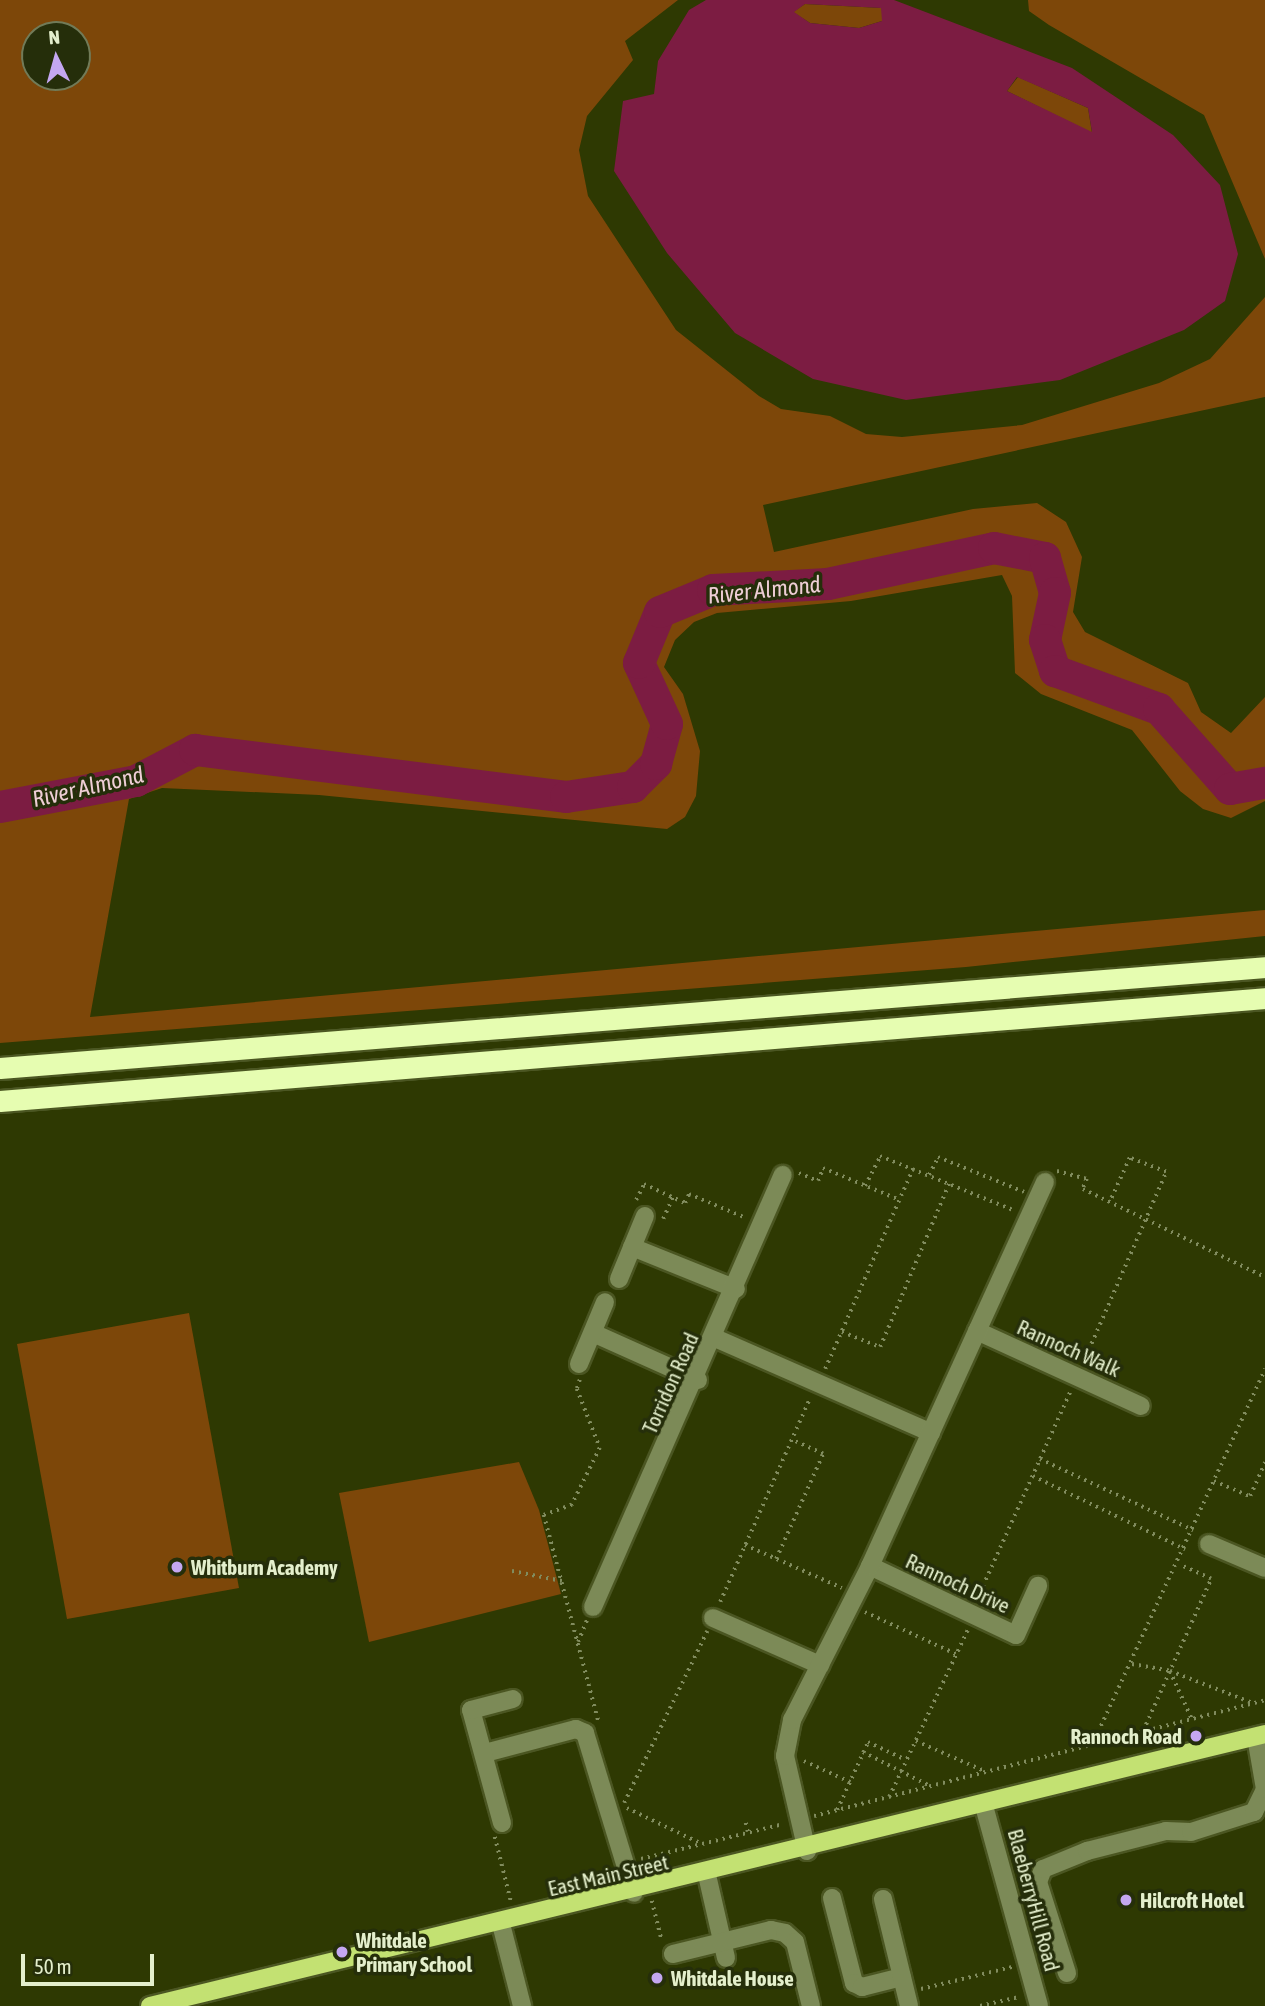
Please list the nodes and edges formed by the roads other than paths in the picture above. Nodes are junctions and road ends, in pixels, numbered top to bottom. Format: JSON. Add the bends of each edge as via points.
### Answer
{"nodes":[{"id":1,"x":1265,"y":967,"type":"edge"},
{"id":2,"x":1265,"y":998,"type":"edge"},
{"id":3,"x":0,"y":1068,"type":"edge"},
{"id":4,"x":0,"y":1101,"type":"edge"},
{"id":5,"x":783,"y":1175,"type":"road end"},
{"id":6,"x":1042,"y":1190,"type":"road end"},
{"id":7,"x":638,"y":1213,"type":"road end"},
{"id":8,"x":632,"y":1247,"type":"junction"},
{"id":9,"x":619,"y":1279,"type":"dead end"},
{"id":10,"x":736,"y":1289,"type":"junction"},
{"id":11,"x":606,"y":1302,"type":"dead end"},
{"id":12,"x":977,"y":1331,"type":"junction"},
{"id":13,"x":593,"y":1333,"type":"junction"},
{"id":14,"x":715,"y":1338,"type":"junction"},
{"id":15,"x":579,"y":1364,"type":"road end"},
{"id":16,"x":698,"y":1380,"type":"junction"},
{"id":17,"x":1141,"y":1406,"type":"dead end"},
{"id":18,"x":931,"y":1433,"type":"junction"},
{"id":19,"x":1209,"y":1544,"type":"dead end"},
{"id":20,"x":870,"y":1566,"type":"junction"},
{"id":21,"x":1265,"y":1568,"type":"edge"},
{"id":22,"x":1038,"y":1586,"type":"dead end"},
{"id":23,"x":593,"y":1607,"type":"dead end"},
{"id":24,"x":713,"y":1618,"type":"dead end"},
{"id":25,"x":820,"y":1665,"type":"junction"},
{"id":26,"x":513,"y":1699,"type":"dead end"},
{"id":27,"x":1260,"y":1735,"type":"edge"},
{"id":28,"x":485,"y":1753,"type":"junction"},
{"id":29,"x":986,"y":1811,"type":"junction"},
{"id":30,"x":502,"y":1823,"type":"road end"},
{"id":31,"x":807,"y":1851,"type":"junction"},
{"id":32,"x":706,"y":1875,"type":"junction"},
{"id":33,"x":642,"y":1891,"type":"junction"},
{"id":34,"x":832,"y":1898,"type":"dead end"},
{"id":35,"x":883,"y":1899,"type":"dead end"},
{"id":36,"x":508,"y":1922,"type":"junction"},
{"id":37,"x":1051,"y":1938,"type":"junction"},
{"id":38,"x":724,"y":1950,"type":"junction"},
{"id":39,"x":670,"y":1955,"type":"road end"},
{"id":40,"x":1025,"y":1955,"type":"junction"},
{"id":41,"x":1067,"y":1973,"type":"dead end"},
{"id":42,"x":906,"y":1992,"type":"edge"},
{"id":43,"x":1037,"y":1999,"type":"edge"},
{"id":44,"x":150,"y":2006,"type":"edge"},
{"id":45,"x":522,"y":2006,"type":"edge"},
{"id":46,"x":811,"y":2006,"type":"edge"}],
"edges":[{"from":1,"to":3,"type":"highway"},
{"from":2,"to":4,"type":"highway"},
{"from":5,"to":10,"type":"street","name":"Torridon Road"},
{"from":6,"to":12,"type":"street"},
{"from":7,"to":8,"type":"street"},
{"from":8,"to":9,"type":"street"},
{"from":8,"to":10,"type":"street"},
{"from":10,"to":14,"type":"street","name":"Torridon Road"},
{"from":11,"to":13,"type":"street"},
{"from":12,"to":17,"type":"street","name":"Rannoch Walk"},
{"from":12,"to":18,"type":"street"},
{"from":13,"to":15,"type":"street"},
{"from":13,"to":16,"type":"street"},
{"from":14,"to":16,"type":"street","name":"Torridon Road"},
{"from":14,"to":18,"type":"street"},
{"from":16,"to":23,"type":"street","name":"Torridon Road"},
{"from":18,"to":20,"type":"street"},
{"from":19,"to":21,"type":"street"},
{"from":20,"to":22,"type":"street","name":"Rannoch Drive","via":[[1016,1635]]},
{"from":20,"to":25,"type":"street"},
{"from":24,"to":25,"type":"street"},
{"from":25,"to":31,"type":"street","via":[[792,1720],[785,1752]]},
{"from":26,"to":28,"type":"street","via":[[471,1710]]},
{"from":27,"to":29,"type":"main road","name":"East Main Street"},
{"from":27,"to":37,"type":"street","via":[[1265,1789],[1254,1812],[1191,1832],[1166,1831],[1087,1852],[1043,1869],[1038,1882]]},
{"from":28,"to":30,"type":"street"},
{"from":28,"to":33,"type":"street","via":[[576,1729],[585,1733]]},
{"from":29,"to":31,"type":"main road","name":"East Main Street"},
{"from":29,"to":40,"type":"street","name":"BlaeberryHill Road"},
{"from":31,"to":32,"type":"main road","name":"East Main Street"},
{"from":32,"to":33,"type":"main road","name":"East Main Street"},
{"from":32,"to":38,"type":"street"},
{"from":33,"to":36,"type":"main road","name":"East Main Street"},
{"from":34,"to":42,"type":"street","via":[[854,1983]]},
{"from":35,"to":42,"type":"street"},
{"from":36,"to":44,"type":"main road","name":"East Main Street"},
{"from":36,"to":45,"type":"street"},
{"from":37,"to":40,"type":"street"},
{"from":37,"to":41,"type":"street"},
{"from":38,"to":39,"type":"street"},
{"from":38,"to":46,"type":"street","via":[[771,1930],[785,1933],[795,1942]]},
{"from":40,"to":43,"type":"street","name":"BlaeberryHill Road"}]}
